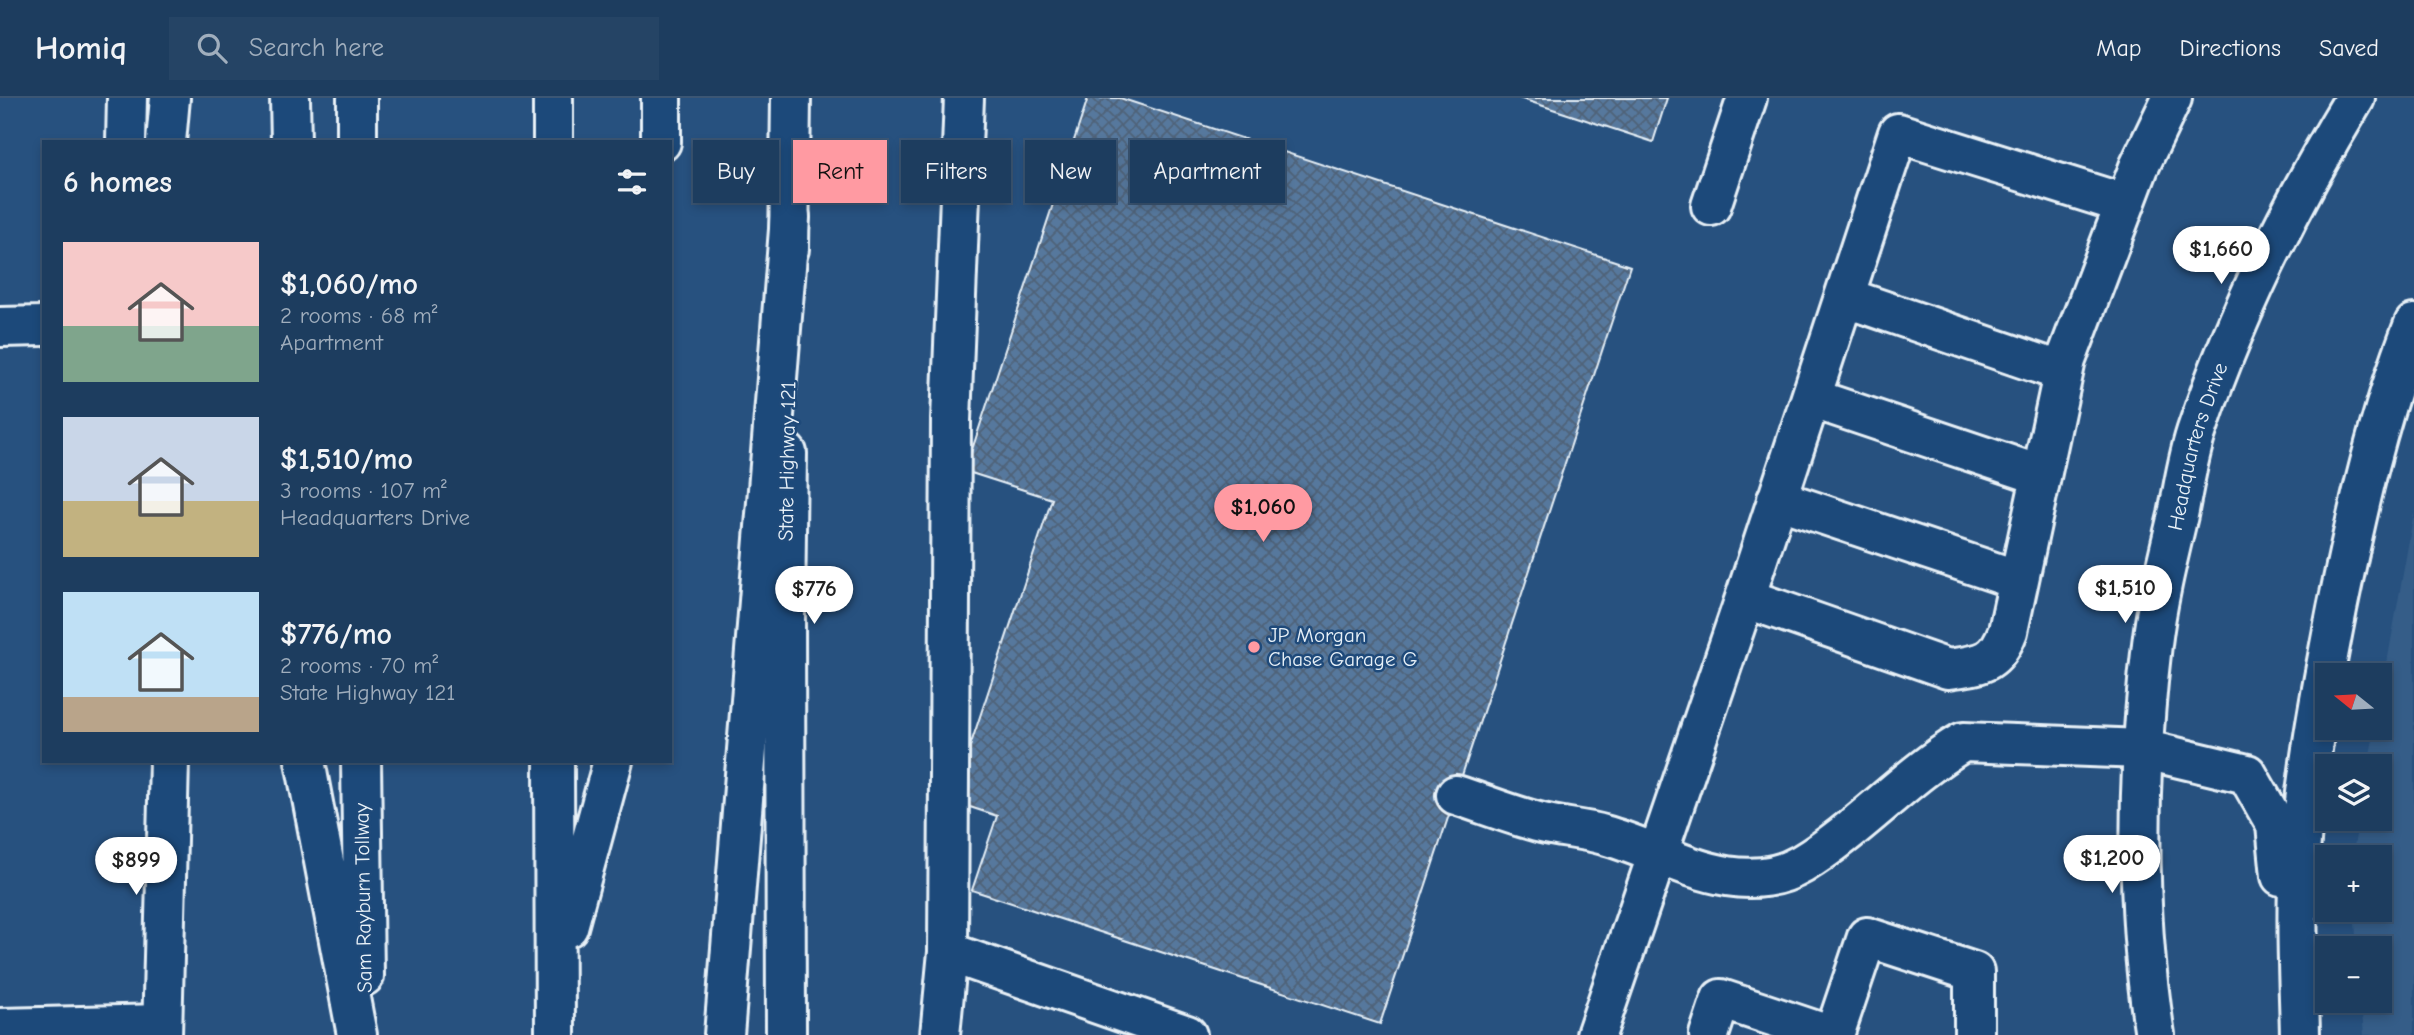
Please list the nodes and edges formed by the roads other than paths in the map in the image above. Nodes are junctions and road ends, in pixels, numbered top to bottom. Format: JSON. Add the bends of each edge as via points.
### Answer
{"nodes":[{"id":1,"x":127,"y":98,"type":"edge"},
{"id":2,"x":167,"y":98,"type":"edge"},
{"id":3,"x":289,"y":98,"type":"edge"},
{"id":4,"x":357,"y":98,"type":"edge"},
{"id":5,"x":553,"y":98,"type":"edge"},
{"id":6,"x":661,"y":98,"type":"edge"},
{"id":7,"x":791,"y":98,"type":"edge"},
{"id":8,"x":964,"y":98,"type":"edge"},
{"id":9,"x":1747,"y":98,"type":"edge"},
{"id":10,"x":2172,"y":98,"type":"edge"},
{"id":11,"x":2355,"y":98,"type":"edge"},
{"id":12,"x":127,"y":140,"type":"edge"},
{"id":13,"x":166,"y":140,"type":"edge"},
{"id":14,"x":290,"y":140,"type":"edge"},
{"id":15,"x":357,"y":140,"type":"edge"},
{"id":16,"x":553,"y":140,"type":"edge"},
{"id":17,"x":661,"y":140,"type":"edge"},
{"id":18,"x":2125,"y":204,"type":"junction"},
{"id":19,"x":1711,"y":206,"type":"dead end"},
{"id":20,"x":790,"y":216,"type":"junction"},
{"id":21,"x":1844,"y":297,"type":"junction"},
{"id":22,"x":2414,"y":324,"type":"edge"},
{"id":23,"x":42,"y":326,"type":"edge"},
{"id":24,"x":0,"y":327,"type":"edge"},
{"id":25,"x":2063,"y":372,"type":"junction"},
{"id":26,"x":1811,"y":398,"type":"junction"},
{"id":27,"x":2040,"y":475,"type":"junction"},
{"id":28,"x":1777,"y":499,"type":"junction"},
{"id":29,"x":2018,"y":580,"type":"junction"},
{"id":30,"x":1745,"y":598,"type":"junction"},
{"id":31,"x":2143,"y":749,"type":"junction"},
{"id":32,"x":169,"y":763,"type":"edge"},
{"id":33,"x":305,"y":763,"type":"edge"},
{"id":34,"x":361,"y":763,"type":"edge"},
{"id":35,"x":554,"y":763,"type":"edge"},
{"id":36,"x":612,"y":763,"type":"edge"},
{"id":37,"x":1455,"y":795,"type":"dead end"},
{"id":38,"x":1657,"y":854,"type":"junction"},
{"id":39,"x":948,"y":952,"type":"junction"},
{"id":40,"x":555,"y":976,"type":"junction"},
{"id":41,"x":0,"y":1028,"type":"edge"},
{"id":42,"x":162,"y":1029,"type":"edge"},
{"id":43,"x":357,"y":1035,"type":"edge"},
{"id":44,"x":365,"y":1035,"type":"edge"},
{"id":45,"x":555,"y":1035,"type":"edge"},
{"id":46,"x":724,"y":1035,"type":"edge"},
{"id":47,"x":786,"y":1035,"type":"edge"},
{"id":48,"x":940,"y":1035,"type":"edge"},
{"id":49,"x":1187,"y":1035,"type":"edge"},
{"id":50,"x":1597,"y":1035,"type":"edge"},
{"id":51,"x":1709,"y":1035,"type":"edge"},
{"id":52,"x":1832,"y":1035,"type":"edge"},
{"id":53,"x":1974,"y":1035,"type":"edge"},
{"id":54,"x":2155,"y":1035,"type":"edge"},
{"id":55,"x":2299,"y":1035,"type":"edge"}],
"edges":[{"from":1,"to":12,"type":"main road"},
{"from":2,"to":13,"type":"main road"},
{"from":3,"to":14,"type":"main road"},
{"from":4,"to":15,"type":"main road"},
{"from":5,"to":16,"type":"main road"},
{"from":6,"to":17,"type":"main road"},
{"from":7,"to":20,"type":"main road","name":"State Highway 121"},
{"from":8,"to":39,"type":"main road","via":[[951,420]]},
{"from":9,"to":19,"type":"main road"},
{"from":10,"to":18,"type":"main road"},
{"from":11,"to":31,"type":"main road","name":"Headquarters Drive","via":[[2253,287],[2197,429],[2152,642]]},
{"from":18,"to":21,"type":"main road","via":[[1898,133]]},
{"from":18,"to":25,"type":"main road"},
{"from":20,"to":46,"type":"main road"},
{"from":20,"to":47,"type":"main road","name":"State Highway 121"},
{"from":21,"to":25,"type":"main road"},
{"from":21,"to":26,"type":"main road"},
{"from":22,"to":55,"type":"main road","via":[[2374,442],[2312,745],[2298,888]]},
{"from":23,"to":24,"type":"main road"},
{"from":25,"to":27,"type":"main road"},
{"from":26,"to":27,"type":"main road"},
{"from":26,"to":28,"type":"main road"},
{"from":27,"to":29,"type":"main road"},
{"from":28,"to":29,"type":"main road"},
{"from":28,"to":30,"type":"main road"},
{"from":29,"to":30,"type":"main road","via":[[2000,650],[1981,664],[1948,669]]},
{"from":30,"to":38,"type":"main road"},
{"from":31,"to":38,"type":"main road","via":[[1963,743],[1938,757],[1800,865],[1760,879],[1707,873]]},
{"from":31,"to":54,"type":"main road","name":"Headquarters Drive","via":[[2142,911]]},
{"from":31,"to":55,"type":"main road","via":[[2247,774],[2276,825]]},
{"from":32,"to":42,"type":"main road"},
{"from":33,"to":43,"type":"main road"},
{"from":34,"to":44,"type":"main road","name":"Sam Rayburn Tollway"},
{"from":35,"to":40,"type":"main road"},
{"from":36,"to":40,"type":"main road"},
{"from":37,"to":38,"type":"main road"},
{"from":38,"to":50,"type":"main road"},
{"from":39,"to":48,"type":"main road"},
{"from":39,"to":49,"type":"main road"},
{"from":40,"to":45,"type":"main road"},
{"from":41,"to":42,"type":"main road"},
{"from":51,"to":52,"type":"main road","via":[[1721,999]]},
{"from":52,"to":53,"type":"main road","via":[[1867,937],[1974,972]]}]}
